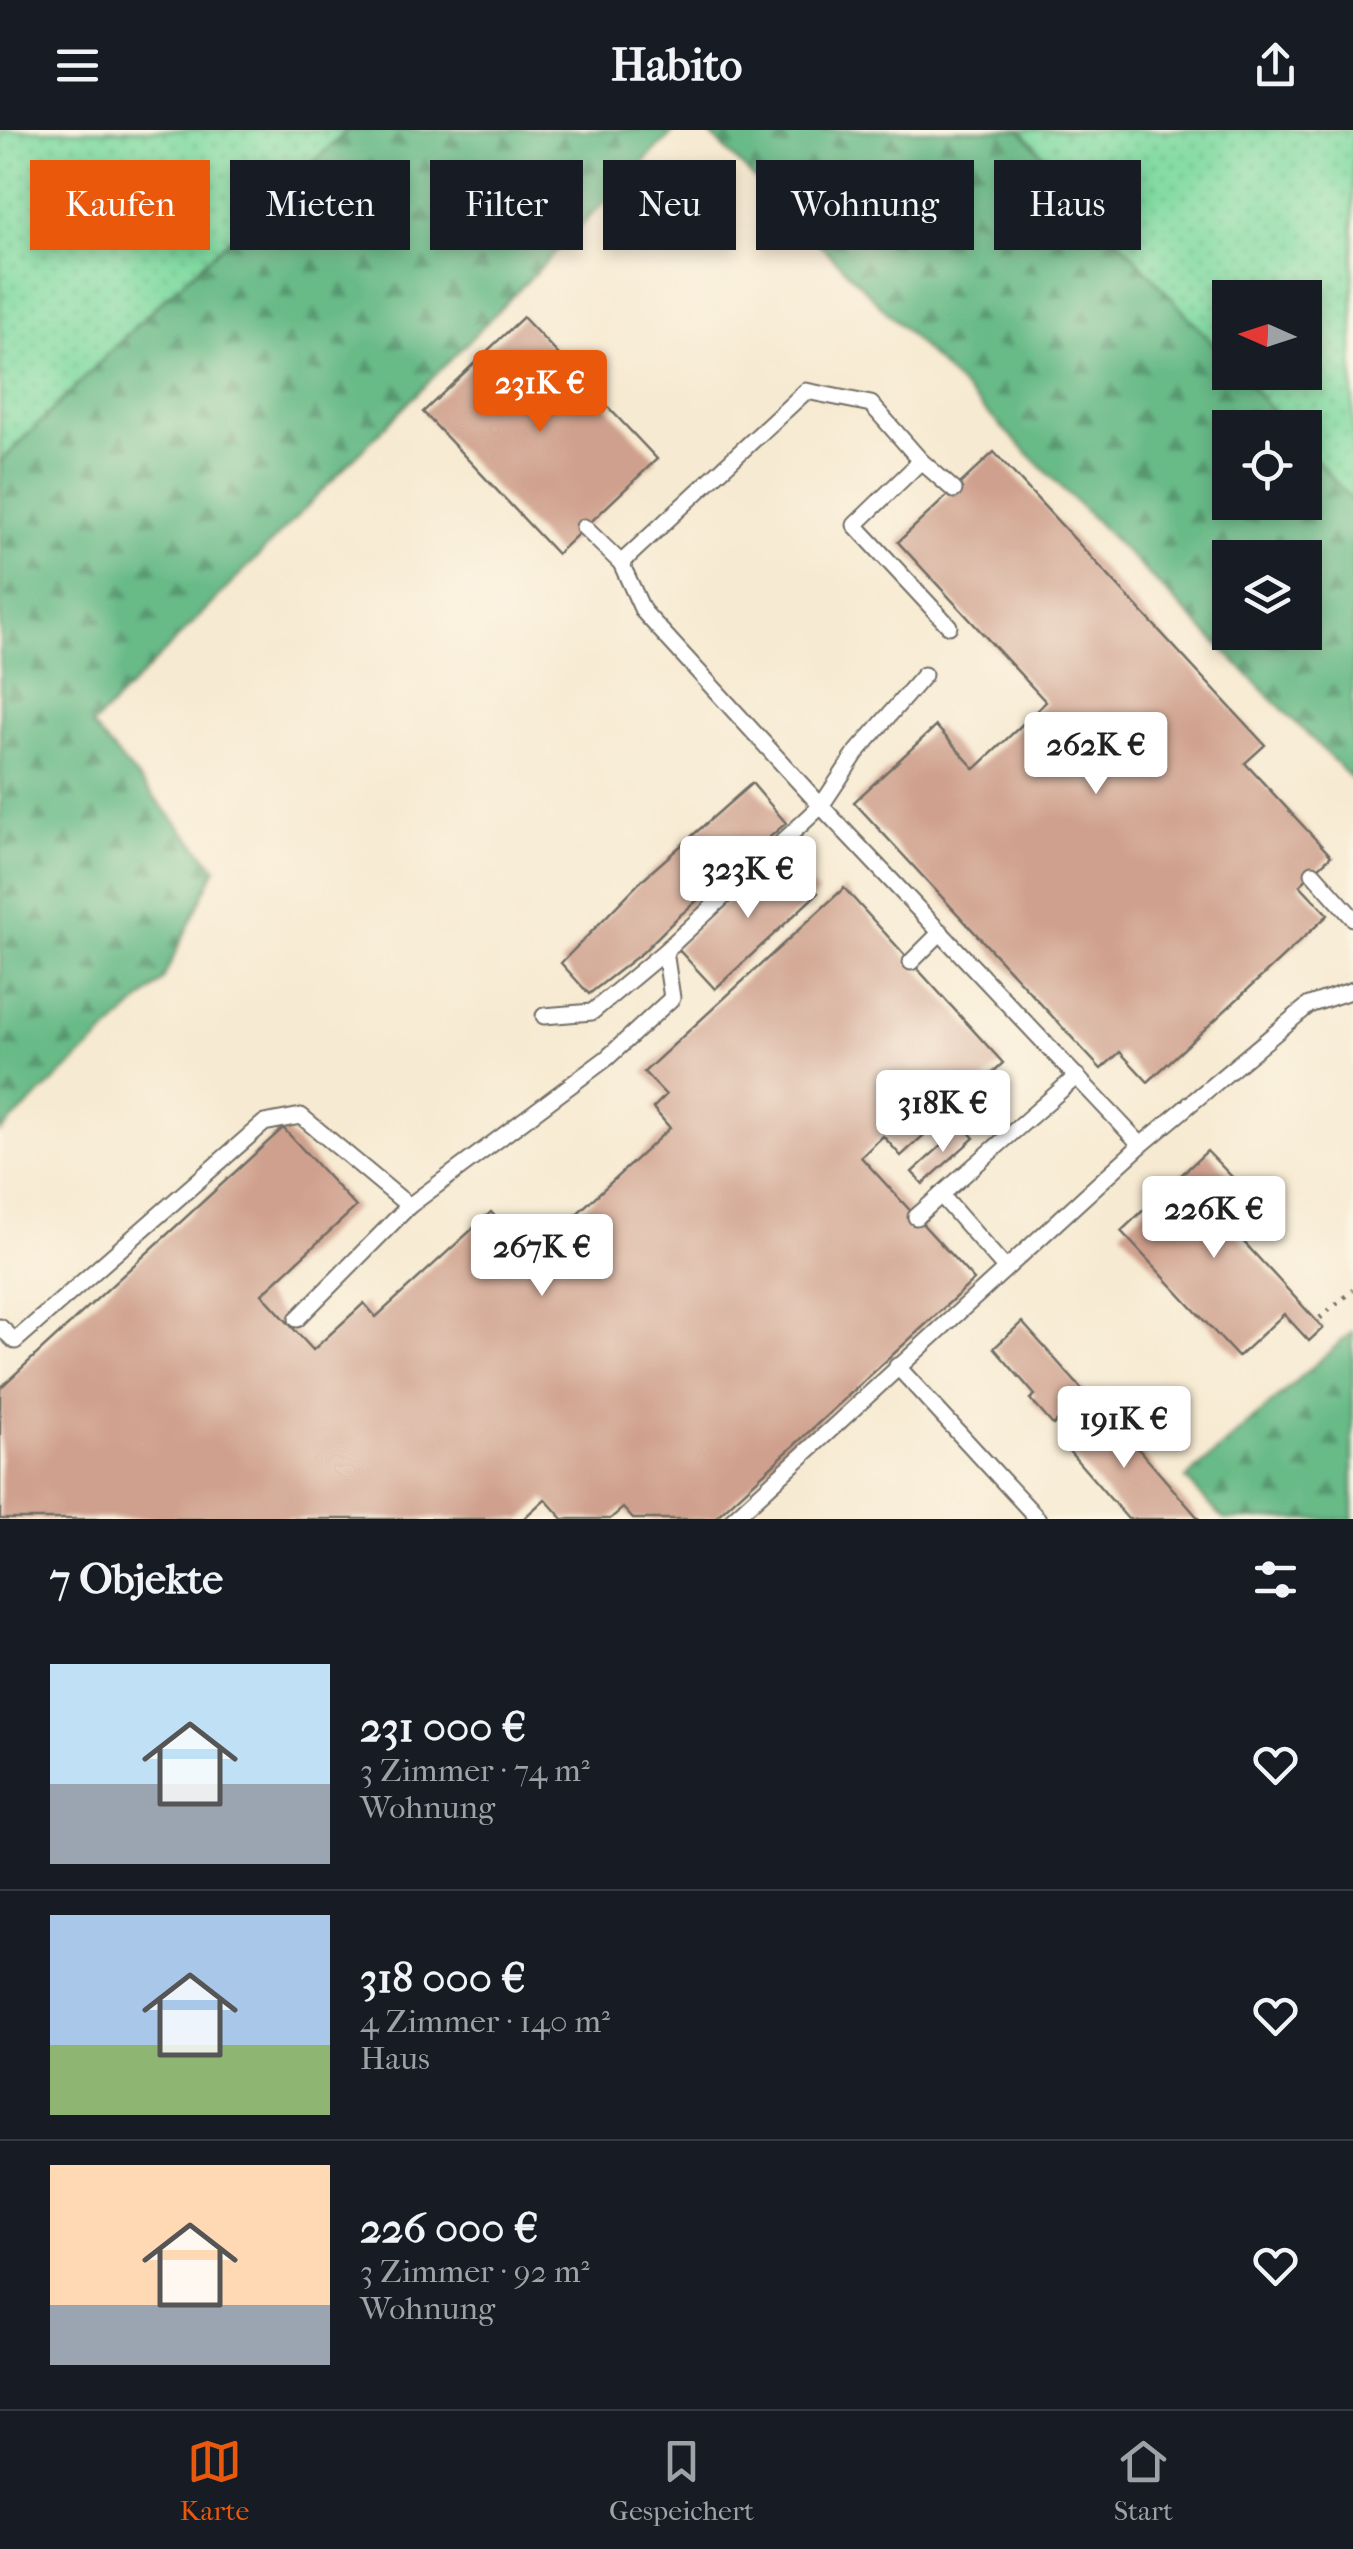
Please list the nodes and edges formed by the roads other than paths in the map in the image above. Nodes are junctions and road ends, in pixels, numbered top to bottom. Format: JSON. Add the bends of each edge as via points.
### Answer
{"nodes":[{"id":1,"x":921,"y":462,"type":"junction"},
{"id":2,"x":954,"y":490,"type":"dead end"},
{"id":3,"x":584,"y":527,"type":"dead end"},
{"id":4,"x":621,"y":563,"type":"junction"},
{"id":5,"x":949,"y":626,"type":"dead end"},
{"id":6,"x":924,"y":676,"type":"dead end"},
{"id":7,"x":821,"y":806,"type":"junction"},
{"id":8,"x":1313,"y":872,"type":"dead end"},
{"id":9,"x":1353,"y":918,"type":"edge"},
{"id":10,"x":941,"y":932,"type":"junction"},
{"id":11,"x":665,"y":951,"type":"junction"},
{"id":12,"x":911,"y":962,"type":"dead end"},
{"id":13,"x":1353,"y":990,"type":"edge"},
{"id":14,"x":544,"y":1016,"type":"dead end"},
{"id":15,"x":1077,"y":1076,"type":"junction"},
{"id":16,"x":1142,"y":1144,"type":"junction"},
{"id":17,"x":942,"y":1195,"type":"junction"},
{"id":18,"x":409,"y":1206,"type":"junction"},
{"id":19,"x":916,"y":1217,"type":"dead end"},
{"id":20,"x":1005,"y":1268,"type":"junction"},
{"id":21,"x":296,"y":1319,"type":"dead end"},
{"id":22,"x":0,"y":1327,"type":"edge"},
{"id":23,"x":897,"y":1366,"type":"junction"},
{"id":24,"x":733,"y":1519,"type":"edge"},
{"id":25,"x":1038,"y":1519,"type":"edge"}],
"edges":[{"from":1,"to":2,"type":"lane"},
{"from":1,"to":4,"type":"lane","via":[[871,404],[806,392]]},
{"from":1,"to":5,"type":"lane","via":[[855,525]]},
{"from":3,"to":4,"type":"lane"},
{"from":4,"to":7,"type":"lane","via":[[643,612]]},
{"from":6,"to":7,"type":"lane","via":[[857,752]]},
{"from":7,"to":10,"type":"lane"},
{"from":7,"to":11,"type":"lane"},
{"from":8,"to":9,"type":"lane"},
{"from":10,"to":12,"type":"lane"},
{"from":10,"to":15,"type":"lane"},
{"from":11,"to":14,"type":"lane","via":[[592,1012]]},
{"from":11,"to":18,"type":"lane","via":[[672,998],[606,1058]]},
{"from":13,"to":16,"type":"lane","via":[[1309,1004]]},
{"from":15,"to":16,"type":"lane"},
{"from":15,"to":17,"type":"lane"},
{"from":16,"to":20,"type":"lane"},
{"from":17,"to":19,"type":"lane"},
{"from":17,"to":20,"type":"lane"},
{"from":18,"to":21,"type":"lane"},
{"from":18,"to":22,"type":"lane","via":[[301,1116],[264,1123],[15,1341]]},
{"from":20,"to":23,"type":"lane"},
{"from":23,"to":24,"type":"lane"},
{"from":23,"to":25,"type":"lane"}]}
